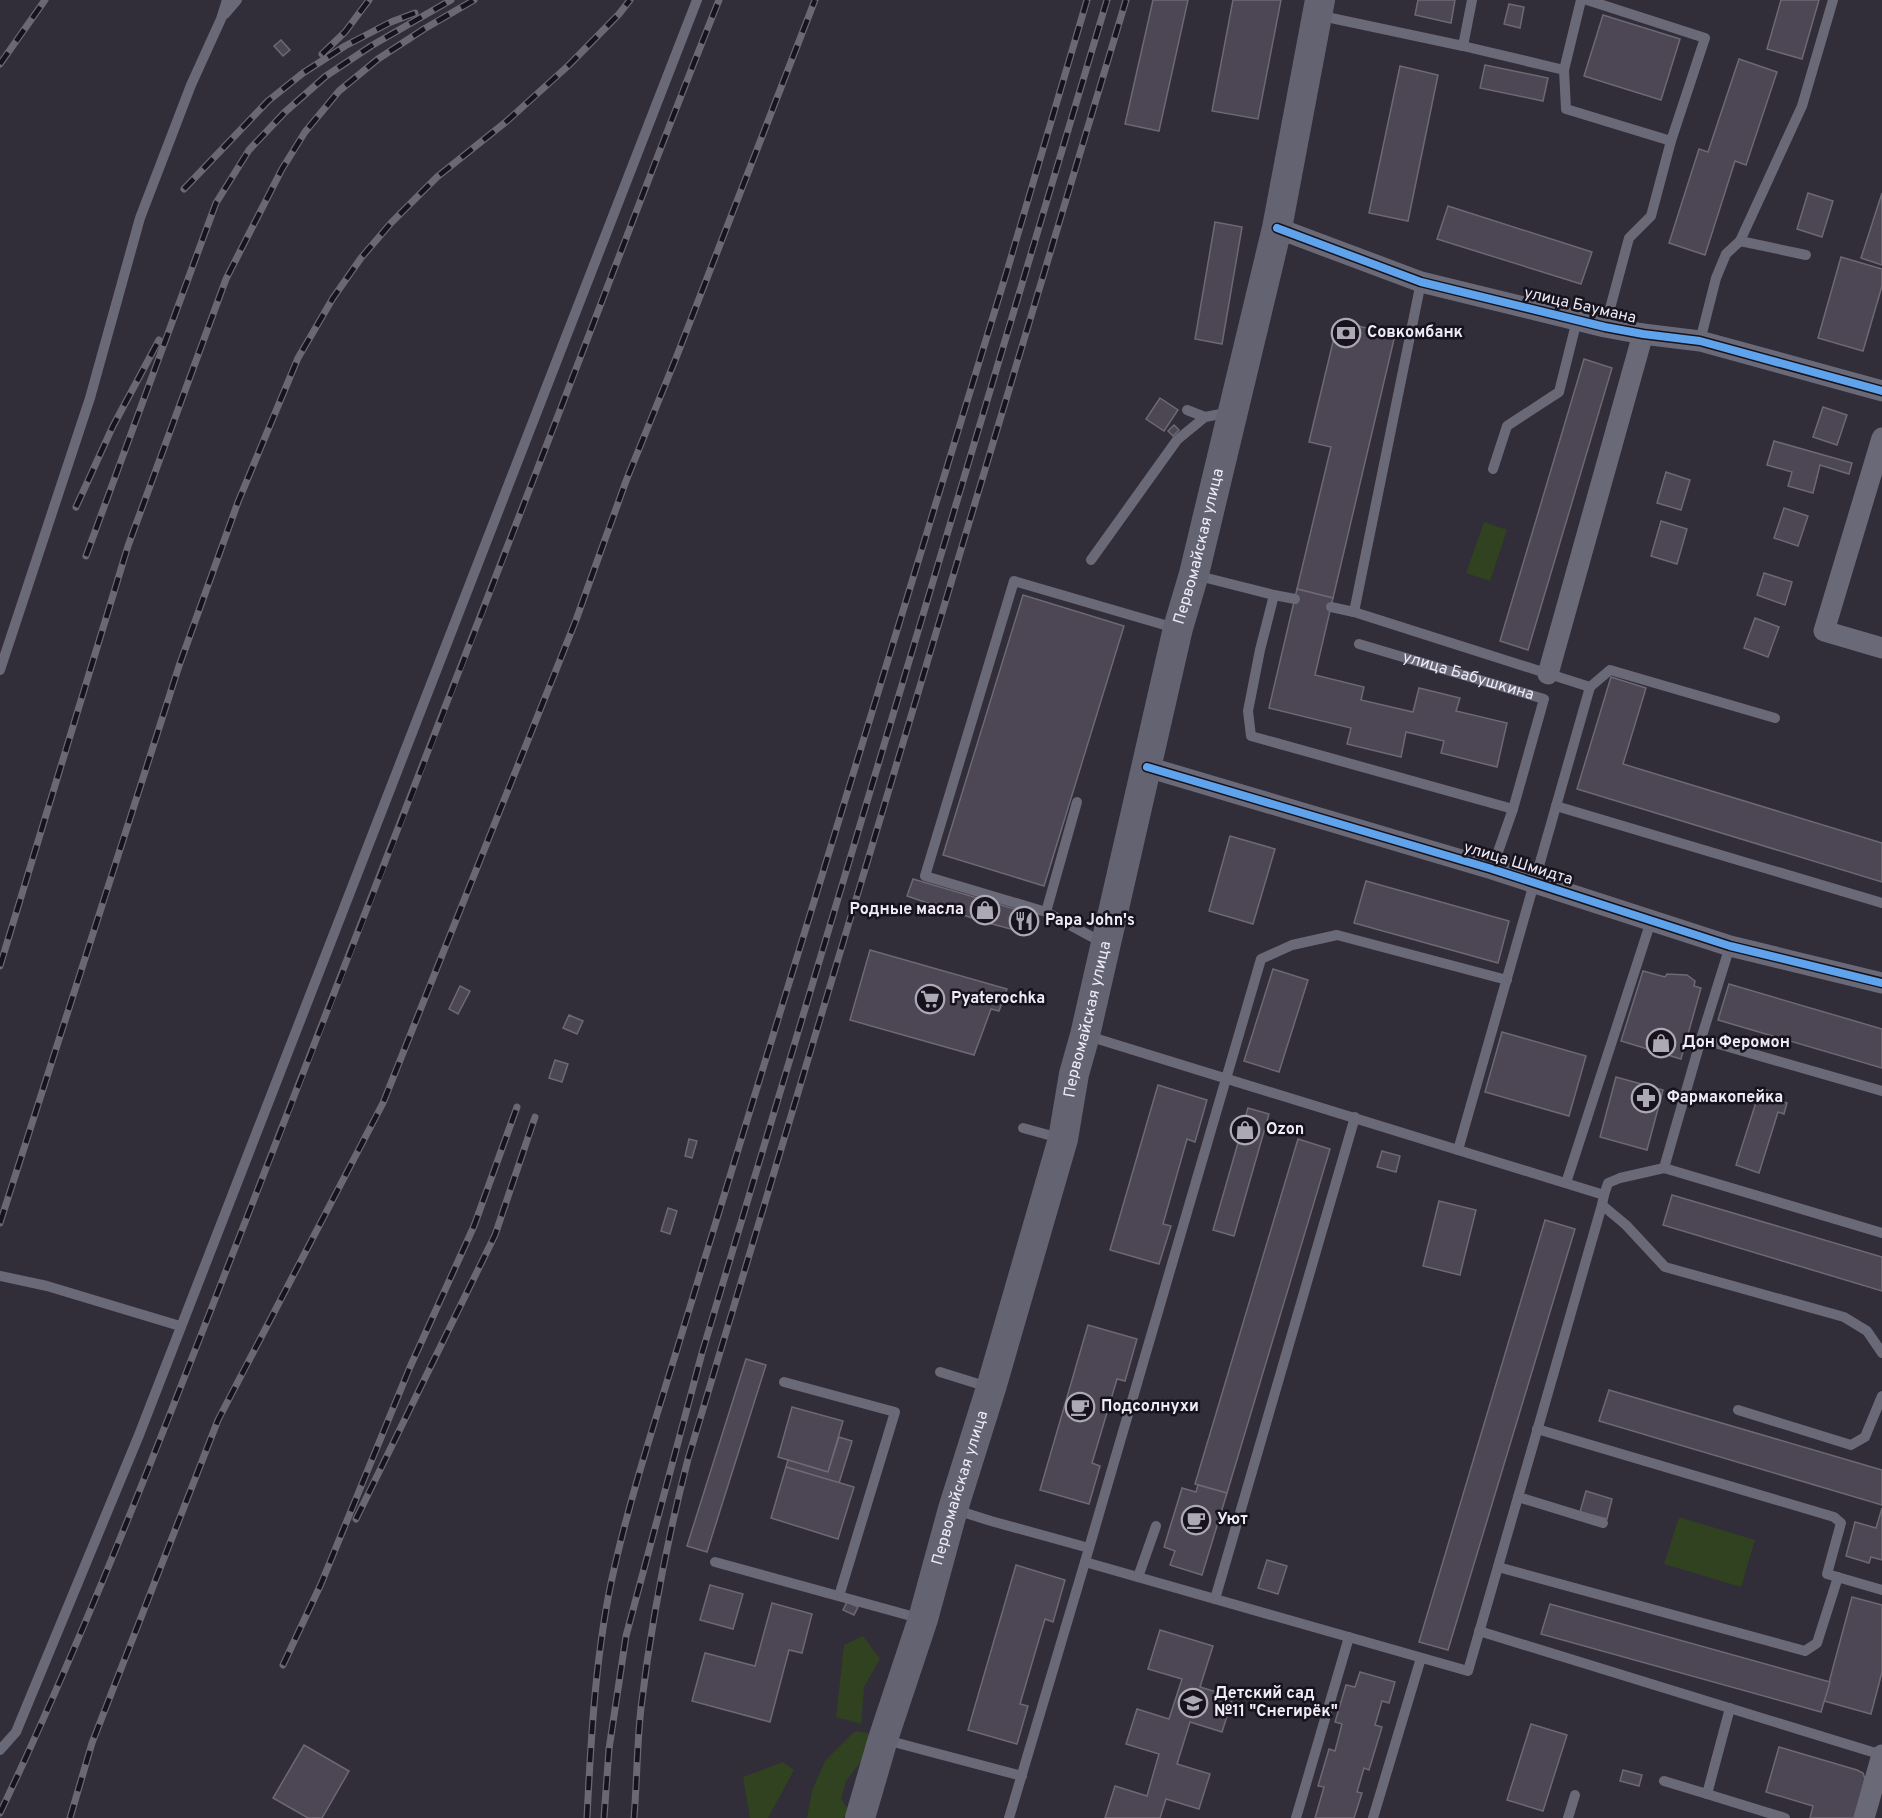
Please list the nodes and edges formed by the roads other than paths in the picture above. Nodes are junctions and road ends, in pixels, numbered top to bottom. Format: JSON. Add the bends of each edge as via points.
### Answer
{"nodes":[{"id":1,"x":227,"y":0,"type":"edge"},
{"id":2,"x":237,"y":0,"type":"edge"},
{"id":3,"x":697,"y":0,"type":"edge"},
{"id":4,"x":1472,"y":0,"type":"edge"},
{"id":5,"x":1581,"y":0,"type":"edge"},
{"id":6,"x":1587,"y":0,"type":"edge"},
{"id":7,"x":1833,"y":0,"type":"edge"},
{"id":8,"x":1319,"y":8,"type":"edge"},
{"id":9,"x":221,"y":19,"type":"junction"},
{"id":10,"x":1463,"y":46,"type":"junction"},
{"id":11,"x":1564,"y":70,"type":"junction"},
{"id":12,"x":1671,"y":141,"type":"junction"},
{"id":13,"x":1277,"y":228,"type":"junction"},
{"id":14,"x":1740,"y":241,"type":"junction"},
{"id":15,"x":1806,"y":255,"type":"dead end"},
{"id":16,"x":1421,"y":282,"type":"junction"},
{"id":17,"x":1577,"y":320,"type":"junction"},
{"id":18,"x":1605,"y":327,"type":"junction"},
{"id":19,"x":1643,"y":334,"type":"junction"},
{"id":20,"x":1700,"y":341,"type":"junction"},
{"id":21,"x":1882,"y":391,"type":"edge"},
{"id":22,"x":1187,"y":410,"type":"dead end"},
{"id":23,"x":1234,"y":411,"type":"junction"},
{"id":24,"x":1204,"y":417,"type":"junction"},
{"id":25,"x":1882,"y":438,"type":"edge"},
{"id":26,"x":1493,"y":469,"type":"dead end"},
{"id":27,"x":1091,"y":560,"type":"dead end"},
{"id":28,"x":1194,"y":574,"type":"junction"},
{"id":29,"x":1274,"y":595,"type":"junction"},
{"id":30,"x":1295,"y":599,"type":"dead end"},
{"id":31,"x":1331,"y":607,"type":"dead end"},
{"id":32,"x":1354,"y":612,"type":"junction"},
{"id":33,"x":1178,"y":628,"type":"junction"},
{"id":34,"x":1359,"y":644,"type":"dead end"},
{"id":35,"x":1882,"y":648,"type":"edge"},
{"id":36,"x":0,"y":670,"type":"edge"},
{"id":37,"x":1548,"y":674,"type":"junction"},
{"id":38,"x":1590,"y":687,"type":"junction"},
{"id":39,"x":1775,"y":718,"type":"dead end"},
{"id":40,"x":1147,"y":767,"type":"junction"},
{"id":41,"x":1077,"y":802,"type":"dead end"},
{"id":42,"x":1556,"y":806,"type":"junction"},
{"id":43,"x":1513,"y":809,"type":"junction"},
{"id":44,"x":1492,"y":869,"type":"junction"},
{"id":45,"x":1535,"y":882,"type":"junction"},
{"id":46,"x":1882,"y":903,"type":"edge"},
{"id":47,"x":1046,"y":912,"type":"junction"},
{"id":48,"x":1652,"y":921,"type":"junction"},
{"id":49,"x":1105,"y":944,"type":"junction"},
{"id":50,"x":1730,"y":946,"type":"junction"},
{"id":51,"x":1507,"y":980,"type":"junction"},
{"id":52,"x":1882,"y":983,"type":"edge"},
{"id":53,"x":1085,"y":1035,"type":"junction"},
{"id":54,"x":1701,"y":1039,"type":"junction"},
{"id":55,"x":1225,"y":1077,"type":"junction"},
{"id":56,"x":1882,"y":1090,"type":"edge"},
{"id":57,"x":1355,"y":1118,"type":"junction"},
{"id":58,"x":1023,"y":1128,"type":"dead end"},
{"id":59,"x":1063,"y":1139,"type":"junction"},
{"id":60,"x":1458,"y":1150,"type":"junction"},
{"id":61,"x":1664,"y":1168,"type":"junction"},
{"id":62,"x":1566,"y":1183,"type":"junction"},
{"id":63,"x":1603,"y":1200,"type":"junction"},
{"id":64,"x":1882,"y":1233,"type":"edge"},
{"id":65,"x":0,"y":1276,"type":"edge"},
{"id":66,"x":180,"y":1326,"type":"junction"},
{"id":67,"x":1882,"y":1353,"type":"edge"},
{"id":68,"x":940,"y":1372,"type":"dead end"},
{"id":69,"x":784,"y":1382,"type":"dead end"},
{"id":70,"x":991,"y":1388,"type":"junction"},
{"id":71,"x":1882,"y":1396,"type":"edge"},
{"id":72,"x":1738,"y":1410,"type":"dead end"},
{"id":73,"x":1537,"y":1429,"type":"junction"},
{"id":74,"x":1518,"y":1497,"type":"junction"},
{"id":75,"x":953,"y":1509,"type":"junction"},
{"id":76,"x":1603,"y":1523,"type":"dead end"},
{"id":77,"x":1156,"y":1526,"type":"dead end"},
{"id":78,"x":1089,"y":1548,"type":"junction"},
{"id":79,"x":715,"y":1562,"type":"dead end"},
{"id":80,"x":1085,"y":1562,"type":"junction"},
{"id":81,"x":1498,"y":1567,"type":"junction"},
{"id":82,"x":1138,"y":1577,"type":"junction"},
{"id":83,"x":1838,"y":1578,"type":"junction"},
{"id":84,"x":1882,"y":1590,"type":"edge"},
{"id":85,"x":839,"y":1596,"type":"junction"},
{"id":86,"x":1215,"y":1599,"type":"junction"},
{"id":87,"x":923,"y":1619,"type":"junction"},
{"id":88,"x":1479,"y":1631,"type":"junction"},
{"id":89,"x":1349,"y":1637,"type":"junction"},
{"id":90,"x":1421,"y":1658,"type":"junction"},
{"id":91,"x":1730,"y":1708,"type":"junction"},
{"id":92,"x":883,"y":1739,"type":"junction"},
{"id":93,"x":0,"y":1750,"type":"edge"},
{"id":94,"x":1882,"y":1755,"type":"edge"},
{"id":95,"x":1022,"y":1776,"type":"junction"},
{"id":96,"x":1664,"y":1781,"type":"dead end"},
{"id":97,"x":1878,"y":1787,"type":"edge"},
{"id":98,"x":1707,"y":1794,"type":"junction"},
{"id":99,"x":1575,"y":1795,"type":"dead end"},
{"id":100,"x":860,"y":1818,"type":"edge"},
{"id":101,"x":1009,"y":1818,"type":"edge"},
{"id":102,"x":1296,"y":1818,"type":"edge"},
{"id":103,"x":1373,"y":1818,"type":"edge"},
{"id":104,"x":1568,"y":1818,"type":"edge"},
{"id":105,"x":1785,"y":1818,"type":"edge"},
{"id":106,"x":1864,"y":1818,"type":"edge"}],
"edges":[{"from":1,"to":9,"type":"lane"},
{"from":2,"to":9,"type":"lane"},
{"from":3,"to":66,"type":"lane"},
{"from":4,"to":10,"type":"lane"},
{"from":5,"to":11,"type":"lane"},
{"from":6,"to":12,"type":"lane","via":[[1705,38]]},
{"from":7,"to":14,"type":"lane","via":[[1802,105]]},
{"from":8,"to":10,"type":"lane"},
{"from":8,"to":13,"type":"main road","name":"Первомайская улица"},
{"from":9,"to":36,"type":"lane","via":[[140,218],[90,398]]},
{"from":10,"to":11,"type":"lane"},
{"from":11,"to":12,"type":"lane","via":[[1566,109]]},
{"from":12,"to":18,"type":"lane","via":[[1651,216],[1629,238]]},
{"from":13,"to":16,"type":"street","name":"улица Баумана"},
{"from":13,"to":23,"type":"main road","name":"Первомайская улица"},
{"from":14,"to":15,"type":"lane"},
{"from":14,"to":20,"type":"lane","via":[[1726,254],[1716,278]]},
{"from":16,"to":17,"type":"street","name":"улица Баумана"},
{"from":16,"to":32,"type":"lane"},
{"from":17,"to":18,"type":"street","name":"улица Баумана"},
{"from":17,"to":26,"type":"lane","via":[[1559,392],[1507,426]]},
{"from":18,"to":19,"type":"street","name":"улица Баумана"},
{"from":19,"to":20,"type":"street","name":"улица Баумана"},
{"from":19,"to":37,"type":"street","name":"улица Бабушкина"},
{"from":20,"to":21,"type":"street","name":"улица Баумана"},
{"from":22,"to":24,"type":"lane"},
{"from":23,"to":24,"type":"lane"},
{"from":23,"to":28,"type":"main road","name":"Первомайская улица"},
{"from":24,"to":27,"type":"lane","via":[[1177,440]]},
{"from":25,"to":35,"type":"street","via":[[1824,631]]},
{"from":28,"to":29,"type":"lane"},
{"from":28,"to":33,"type":"main road","name":"Первомайская улица"},
{"from":29,"to":30,"type":"lane"},
{"from":29,"to":43,"type":"lane","via":[[1248,711],[1251,736]]},
{"from":31,"to":32,"type":"lane"},
{"from":32,"to":37,"type":"lane"},
{"from":33,"to":40,"type":"main road","name":"Первомайская улица"},
{"from":33,"to":47,"type":"lane","via":[[1014,581],[926,876]]},
{"from":34,"to":43,"type":"lane","name":"улица Бабушкина","via":[[1544,699]]},
{"from":37,"to":38,"type":"lane"},
{"from":38,"to":39,"type":"lane","via":[[1610,670]]},
{"from":38,"to":42,"type":"lane"},
{"from":40,"to":44,"type":"street","name":"улица Шмидта"},
{"from":40,"to":49,"type":"main road","name":"Первомайская улица"},
{"from":41,"to":47,"type":"lane"},
{"from":42,"to":45,"type":"lane"},
{"from":42,"to":46,"type":"lane"},
{"from":43,"to":44,"type":"lane","name":"улица Бабушкина"},
{"from":44,"to":45,"type":"street","name":"улица Шмидта"},
{"from":45,"to":48,"type":"street","name":"улица Шмидта"},
{"from":45,"to":51,"type":"lane"},
{"from":47,"to":49,"type":"lane"},
{"from":48,"to":50,"type":"street","name":"улица Шмидта"},
{"from":48,"to":62,"type":"lane"},
{"from":49,"to":53,"type":"main road","name":"Первомайская улица"},
{"from":50,"to":52,"type":"street","name":"улица Шмидта"},
{"from":50,"to":54,"type":"lane"},
{"from":51,"to":55,"type":"lane","via":[[1337,935],[1292,945],[1261,959]]},
{"from":51,"to":60,"type":"lane"},
{"from":53,"to":55,"type":"lane"},
{"from":53,"to":59,"type":"main road","name":"Первомайская улица"},
{"from":54,"to":56,"type":"lane"},
{"from":54,"to":61,"type":"lane"},
{"from":55,"to":57,"type":"lane"},
{"from":55,"to":78,"type":"lane"},
{"from":57,"to":60,"type":"lane"},
{"from":57,"to":86,"type":"lane"},
{"from":58,"to":59,"type":"lane"},
{"from":59,"to":70,"type":"main road","name":"Первомайская улица"},
{"from":60,"to":62,"type":"lane"},
{"from":61,"to":63,"type":"lane","via":[[1608,1183]]},
{"from":61,"to":64,"type":"lane"},
{"from":62,"to":63,"type":"lane"},
{"from":63,"to":67,"type":"lane","via":[[1665,1267],[1845,1317],[1867,1331]]},
{"from":63,"to":73,"type":"lane"},
{"from":65,"to":66,"type":"lane"},
{"from":66,"to":93,"type":"lane","via":[[21,1721]]},
{"from":68,"to":70,"type":"lane"},
{"from":69,"to":85,"type":"lane","via":[[895,1412]]},
{"from":70,"to":75,"type":"main road","name":"Первомайская улица"},
{"from":71,"to":72,"type":"lane","via":[[1865,1437],[1851,1446]]},
{"from":73,"to":74,"type":"lane"},
{"from":73,"to":83,"type":"lane","via":[[1834,1517],[1841,1523],[1827,1574]]},
{"from":74,"to":76,"type":"lane"},
{"from":74,"to":81,"type":"lane"},
{"from":75,"to":78,"type":"lane"},
{"from":75,"to":87,"type":"main road","name":"Первомайская улица"},
{"from":77,"to":82,"type":"lane"},
{"from":78,"to":80,"type":"lane"},
{"from":79,"to":85,"type":"lane"},
{"from":80,"to":82,"type":"lane"},
{"from":80,"to":95,"type":"lane"},
{"from":81,"to":83,"type":"lane","via":[[1805,1651],[1817,1643]]},
{"from":81,"to":88,"type":"lane"},
{"from":82,"to":86,"type":"lane"},
{"from":83,"to":84,"type":"lane"},
{"from":85,"to":87,"type":"lane"},
{"from":86,"to":89,"type":"lane"},
{"from":87,"to":92,"type":"main road","name":"Первомайская улица"},
{"from":88,"to":90,"type":"lane","via":[[1468,1671]]},
{"from":88,"to":91,"type":"lane"},
{"from":89,"to":90,"type":"lane"},
{"from":89,"to":102,"type":"lane"},
{"from":90,"to":103,"type":"lane"},
{"from":91,"to":94,"type":"lane"},
{"from":91,"to":98,"type":"lane"},
{"from":92,"to":95,"type":"lane"},
{"from":92,"to":100,"type":"main road","name":"Первомайская улица"},
{"from":94,"to":97,"type":"street"},
{"from":95,"to":101,"type":"lane"},
{"from":96,"to":98,"type":"lane"},
{"from":97,"to":106,"type":"street"},
{"from":98,"to":105,"type":"lane"},
{"from":99,"to":104,"type":"lane"}]}
